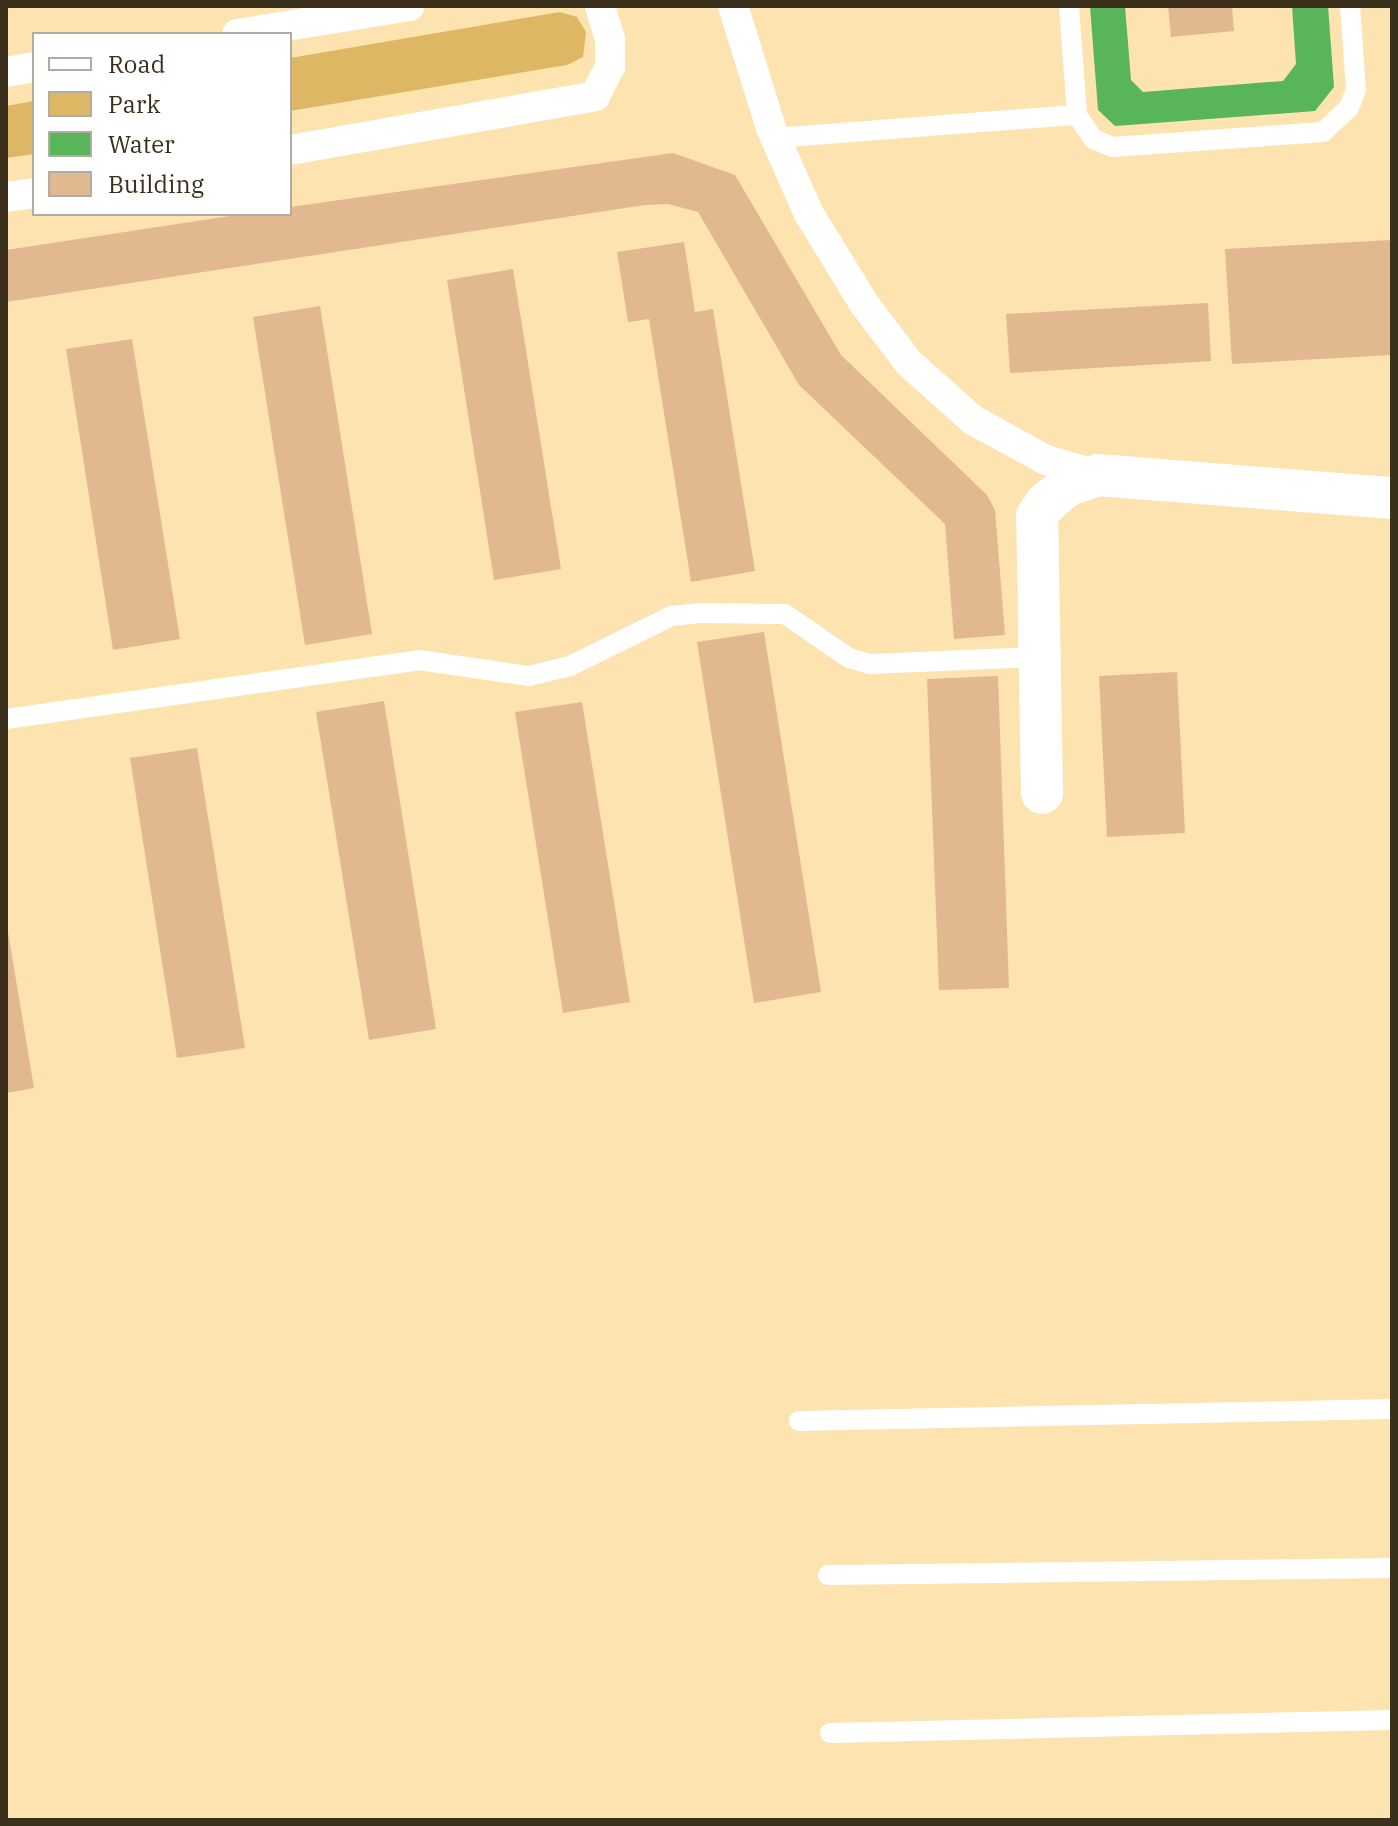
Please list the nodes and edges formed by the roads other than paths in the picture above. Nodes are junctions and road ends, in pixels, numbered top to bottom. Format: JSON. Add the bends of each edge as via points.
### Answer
{"nodes":[{"id":1,"x":410,"y":6,"type":"edge"},
{"id":2,"x":600,"y":6,"type":"edge"},
{"id":3,"x":733,"y":6,"type":"edge"},
{"id":4,"x":1069,"y":6,"type":"edge"},
{"id":5,"x":1350,"y":6,"type":"edge"},
{"id":6,"x":249,"y":32,"type":"edge"},
{"id":7,"x":32,"y":67,"type":"edge"},
{"id":8,"x":6,"y":72,"type":"edge"},
{"id":9,"x":1077,"y":115,"type":"junction"},
{"id":10,"x":775,"y":138,"type":"junction"},
{"id":11,"x":292,"y":150,"type":"edge"},
{"id":12,"x":32,"y":193,"type":"edge"},
{"id":13,"x":6,"y":197,"type":"edge"},
{"id":14,"x":1098,"y":475,"type":"junction"},
{"id":15,"x":1392,"y":498,"type":"edge"},
{"id":16,"x":1040,"y":657,"type":"junction"},
{"id":17,"x":6,"y":719,"type":"edge"},
{"id":18,"x":1042,"y":793,"type":"dead end"},
{"id":19,"x":1392,"y":1409,"type":"edge"},
{"id":20,"x":799,"y":1421,"type":"dead end"},
{"id":21,"x":1392,"y":1568,"type":"edge"},
{"id":22,"x":828,"y":1575,"type":"dead end"},
{"id":23,"x":1392,"y":1720,"type":"edge"},
{"id":24,"x":830,"y":1733,"type":"dead end"}],
"edges":[{"from":1,"to":6,"type":"street"},
{"from":2,"to":11,"type":"street","via":[[609,30],[610,67],[595,96]]},
{"from":3,"to":10,"type":"street"},
{"from":4,"to":9,"type":"lane"},
{"from":5,"to":9,"type":"lane","via":[[1356,90],[1349,108],[1323,132],[1113,147],[1093,139]]},
{"from":7,"to":8,"type":"street"},
{"from":9,"to":10,"type":"lane"},
{"from":10,"to":14,"type":"street","via":[[809,214],[865,305],[909,363],[973,420],[1046,460]]},
{"from":12,"to":13,"type":"street"},
{"from":14,"to":15,"type":"street"},
{"from":14,"to":16,"type":"street","via":[[1068,485],[1037,516]]},
{"from":16,"to":17,"type":"lane","via":[[870,664],[849,658],[785,614],[716,612],[671,616],[570,666],[529,676],[419,660]]},
{"from":16,"to":18,"type":"street"},
{"from":19,"to":20,"type":"lane"},
{"from":21,"to":22,"type":"lane"},
{"from":23,"to":24,"type":"lane"}]}
